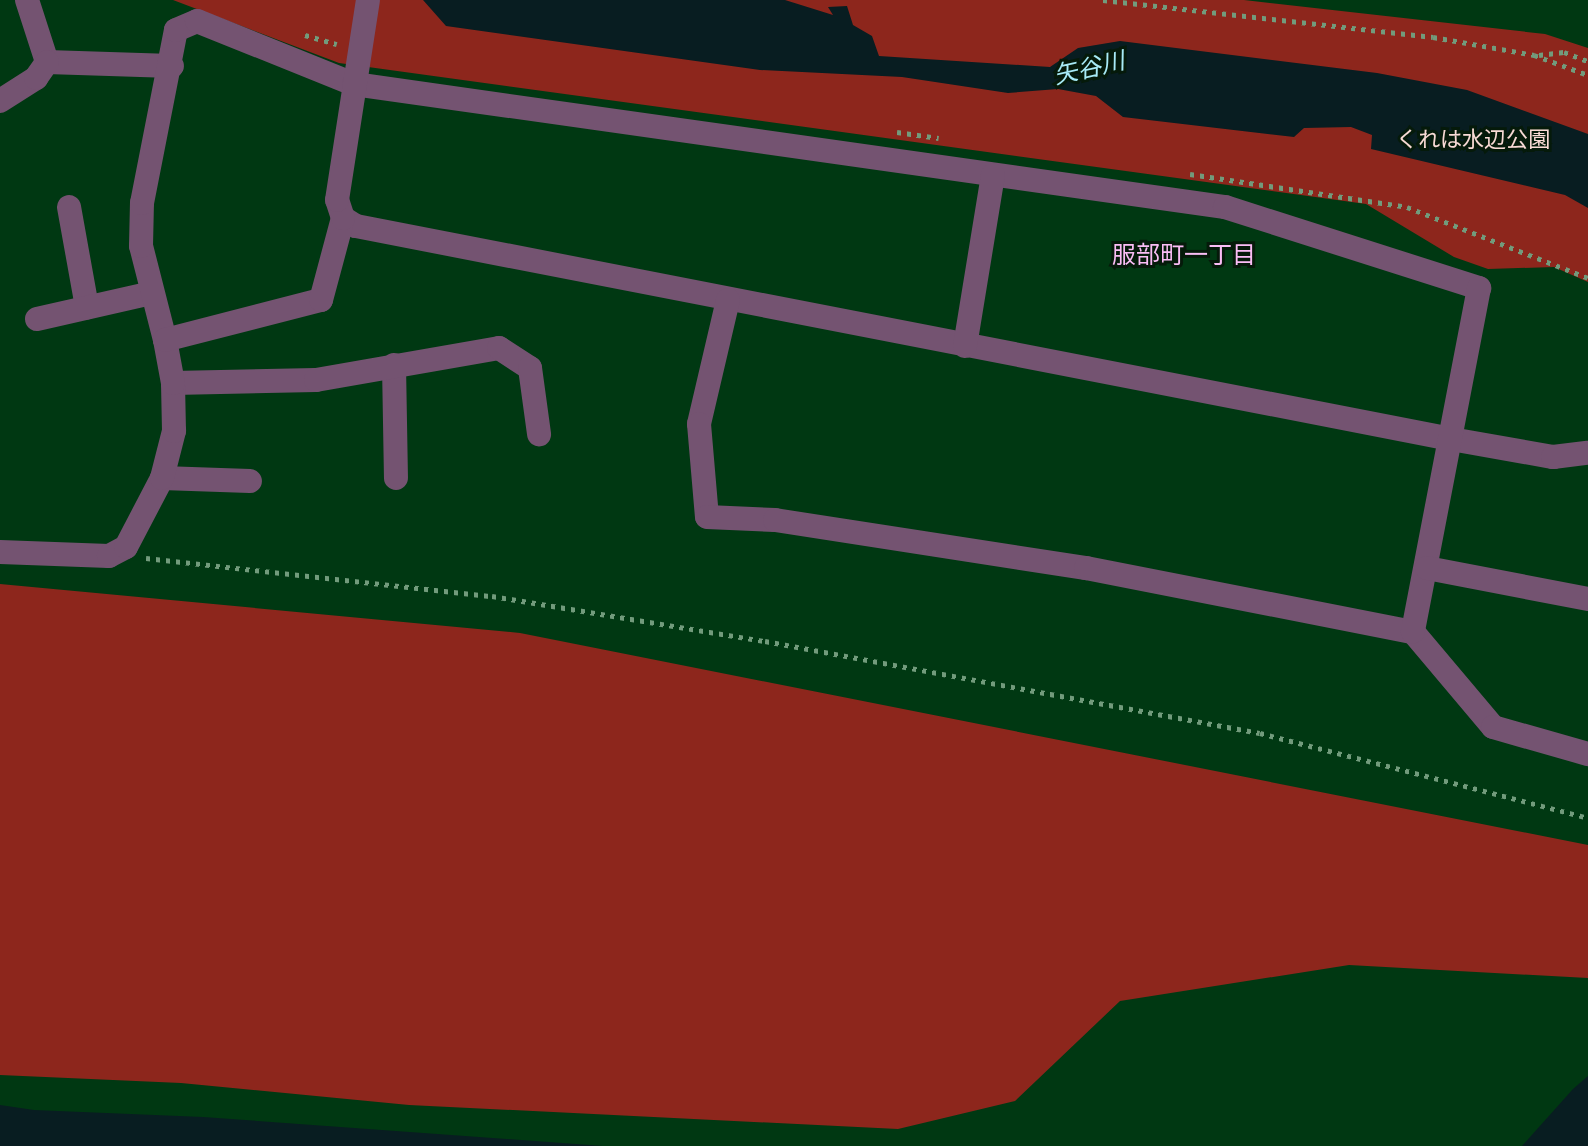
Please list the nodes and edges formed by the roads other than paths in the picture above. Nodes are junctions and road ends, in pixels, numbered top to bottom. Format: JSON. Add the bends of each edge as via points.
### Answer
{"nodes":[{"id":1,"x":27,"y":0,"type":"edge"},
{"id":2,"x":368,"y":0,"type":"edge"},
{"id":3,"x":47,"y":62,"type":"junction"},
{"id":4,"x":172,"y":66,"type":"junction"},
{"id":5,"x":354,"y":84,"type":"junction"},
{"id":6,"x":0,"y":101,"type":"edge"},
{"id":7,"x":993,"y":175,"type":"junction"},
{"id":8,"x":69,"y":207,"type":"dead end"},
{"id":9,"x":343,"y":218,"type":"junction"},
{"id":10,"x":151,"y":293,"type":"junction"},
{"id":11,"x":728,"y":300,"type":"junction"},
{"id":12,"x":87,"y":307,"type":"junction"},
{"id":13,"x":37,"y":319,"type":"dead end"},
{"id":14,"x":165,"y":340,"type":"junction"},
{"id":15,"x":965,"y":346,"type":"junction"},
{"id":16,"x":394,"y":365,"type":"junction"},
{"id":17,"x":173,"y":383,"type":"junction"},
{"id":18,"x":539,"y":434,"type":"dead end"},
{"id":19,"x":1451,"y":439,"type":"junction"},
{"id":20,"x":1588,"y":453,"type":"edge"},
{"id":21,"x":162,"y":478,"type":"junction"},
{"id":22,"x":396,"y":478,"type":"dead end"},
{"id":23,"x":250,"y":481,"type":"dead end"},
{"id":24,"x":0,"y":552,"type":"edge"},
{"id":25,"x":1427,"y":568,"type":"junction"},
{"id":26,"x":1588,"y":599,"type":"edge"},
{"id":27,"x":1413,"y":632,"type":"junction"},
{"id":28,"x":1588,"y":754,"type":"edge"}],
"edges":[{"from":1,"to":3,"type":"street"},
{"from":2,"to":5,"type":"street"},
{"from":3,"to":4,"type":"street"},
{"from":3,"to":6,"type":"street","via":[[36,78]]},
{"from":4,"to":5,"type":"street","via":[[176,30],[197,21]]},
{"from":4,"to":10,"type":"street","via":[[142,203],[141,246]]},
{"from":5,"to":7,"type":"street"},
{"from":5,"to":9,"type":"street","via":[[337,200]]},
{"from":7,"to":15,"type":"street"},
{"from":7,"to":19,"type":"street","via":[[1225,207],[1479,288]]},
{"from":8,"to":12,"type":"street"},
{"from":9,"to":11,"type":"street","via":[[356,226]]},
{"from":9,"to":14,"type":"street","via":[[321,300]]},
{"from":10,"to":12,"type":"street"},
{"from":10,"to":14,"type":"street"},
{"from":11,"to":15,"type":"street"},
{"from":11,"to":27,"type":"street","via":[[699,424],[707,517],[775,520],[1086,568]]},
{"from":12,"to":13,"type":"street"},
{"from":14,"to":17,"type":"street"},
{"from":15,"to":19,"type":"street"},
{"from":16,"to":17,"type":"street","via":[[316,380]]},
{"from":16,"to":18,"type":"street","via":[[499,348],[530,368]]},
{"from":16,"to":22,"type":"street"},
{"from":17,"to":21,"type":"street","via":[[174,431]]},
{"from":19,"to":20,"type":"street","via":[[1553,457]]},
{"from":19,"to":25,"type":"street"},
{"from":21,"to":23,"type":"street"},
{"from":21,"to":24,"type":"street","via":[[126,547],[109,556]]},
{"from":25,"to":26,"type":"street"},
{"from":25,"to":27,"type":"street"},
{"from":27,"to":28,"type":"street","via":[[1493,727]]}]}
